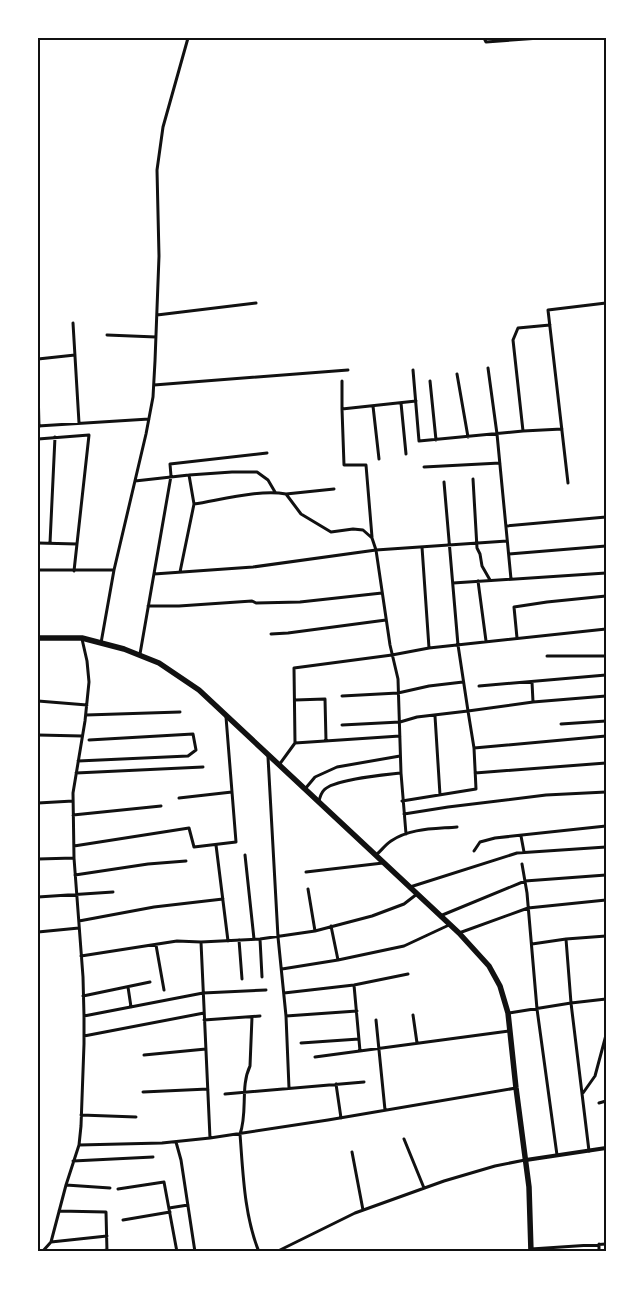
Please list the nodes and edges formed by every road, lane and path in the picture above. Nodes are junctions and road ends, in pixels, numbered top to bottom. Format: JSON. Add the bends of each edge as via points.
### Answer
{"nodes":[{"id":1,"x":188,"y":38,"type":"edge"},
{"id":2,"x":484,"y":38,"type":"edge"},
{"id":3,"x":540,"y":38,"type":"edge"},
{"id":4,"x":606,"y":303,"type":"edge"},
{"id":5,"x":256,"y":304,"type":"dead end"},
{"id":6,"x":157,"y":315,"type":"junction"},
{"id":7,"x":73,"y":323,"type":"dead end"},
{"id":8,"x":550,"y":325,"type":"junction"},
{"id":9,"x":107,"y":335,"type":"dead end"},
{"id":10,"x":156,"y":337,"type":"junction"},
{"id":11,"x":75,"y":355,"type":"junction"},
{"id":12,"x":38,"y":358,"type":"edge"},
{"id":13,"x":488,"y":368,"type":"dead end"},
{"id":14,"x":348,"y":370,"type":"dead end"},
{"id":15,"x":413,"y":370,"type":"dead end"},
{"id":16,"x":457,"y":374,"type":"dead end"},
{"id":17,"x":342,"y":380,"type":"dead end"},
{"id":18,"x":430,"y":381,"type":"dead end"},
{"id":19,"x":154,"y":385,"type":"junction"},
{"id":20,"x":38,"y":387,"type":"edge"},
{"id":21,"x":416,"y":402,"type":"junction"},
{"id":22,"x":401,"y":403,"type":"junction"},
{"id":23,"x":373,"y":406,"type":"junction"},
{"id":24,"x":342,"y":409,"type":"junction"},
{"id":25,"x":149,"y":419,"type":"junction"},
{"id":26,"x":79,"y":423,"type":"junction"},
{"id":27,"x":38,"y":426,"type":"edge"},
{"id":28,"x":562,"y":429,"type":"junction"},
{"id":29,"x":522,"y":431,"type":"junction"},
{"id":30,"x":497,"y":434,"type":"junction"},
{"id":31,"x":55,"y":437,"type":"junction"},
{"id":32,"x":468,"y":437,"type":"junction"},
{"id":33,"x":38,"y":439,"type":"edge"},
{"id":34,"x":436,"y":440,"type":"junction"},
{"id":35,"x":267,"y":453,"type":"dead end"},
{"id":36,"x":406,"y":454,"type":"dead end"},
{"id":37,"x":379,"y":459,"type":"dead end"},
{"id":38,"x":500,"y":464,"type":"junction"},
{"id":39,"x":424,"y":467,"type":"dead end"},
{"id":40,"x":189,"y":475,"type":"junction"},
{"id":41,"x":171,"y":476,"type":"junction"},
{"id":42,"x":472,"y":479,"type":"dead end"},
{"id":43,"x":134,"y":481,"type":"junction"},
{"id":44,"x":444,"y":482,"type":"dead end"},
{"id":45,"x":568,"y":483,"type":"dead end"},
{"id":46,"x":334,"y":490,"type":"dead end"},
{"id":47,"x":275,"y":492,"type":"junction"},
{"id":48,"x":286,"y":494,"type":"junction"},
{"id":49,"x":194,"y":504,"type":"junction"},
{"id":50,"x":606,"y":518,"type":"edge"},
{"id":51,"x":506,"y":526,"type":"junction"},
{"id":52,"x":372,"y":538,"type":"junction"},
{"id":53,"x":507,"y":541,"type":"junction"},
{"id":54,"x":38,"y":543,"type":"edge"},
{"id":55,"x":50,"y":543,"type":"junction"},
{"id":56,"x":477,"y":543,"type":"junction"},
{"id":57,"x":77,"y":544,"type":"junction"},
{"id":58,"x":449,"y":545,"type":"junction"},
{"id":59,"x":606,"y":546,"type":"edge"},
{"id":60,"x":422,"y":547,"type":"junction"},
{"id":61,"x":376,"y":550,"type":"junction"},
{"id":62,"x":509,"y":554,"type":"junction"},
{"id":63,"x":38,"y":570,"type":"edge"},
{"id":64,"x":114,"y":570,"type":"junction"},
{"id":65,"x":74,"y":571,"type":"junction"},
{"id":66,"x":180,"y":572,"type":"junction"},
{"id":67,"x":606,"y":573,"type":"edge"},
{"id":68,"x":154,"y":574,"type":"junction"},
{"id":69,"x":511,"y":579,"type":"junction"},
{"id":70,"x":490,"y":580,"type":"junction"},
{"id":71,"x":478,"y":581,"type":"junction"},
{"id":72,"x":453,"y":583,"type":"junction"},
{"id":73,"x":382,"y":592,"type":"junction"},
{"id":74,"x":606,"y":596,"type":"edge"},
{"id":75,"x":148,"y":606,"type":"junction"},
{"id":76,"x":386,"y":620,"type":"junction"},
{"id":77,"x":606,"y":629,"type":"edge"},
{"id":78,"x":271,"y":634,"type":"dead end"},
{"id":79,"x":38,"y":638,"type":"edge"},
{"id":80,"x":82,"y":638,"type":"junction"},
{"id":81,"x":517,"y":638,"type":"junction"},
{"id":82,"x":486,"y":641,"type":"junction"},
{"id":83,"x":101,"y":643,"type":"junction"},
{"id":84,"x":458,"y":645,"type":"junction"},
{"id":85,"x":429,"y":648,"type":"junction"},
{"id":86,"x":140,"y":655,"type":"junction"},
{"id":87,"x":392,"y":655,"type":"junction"},
{"id":88,"x":548,"y":656,"type":"dead end"},
{"id":89,"x":606,"y":656,"type":"edge"},
{"id":90,"x":606,"y":676,"type":"edge"},
{"id":91,"x":463,"y":682,"type":"junction"},
{"id":92,"x":532,"y":682,"type":"junction"},
{"id":93,"x":479,"y":686,"type":"dead end"},
{"id":94,"x":398,"y":693,"type":"junction"},
{"id":95,"x":342,"y":696,"type":"dead end"},
{"id":96,"x":606,"y":696,"type":"edge"},
{"id":97,"x":295,"y":700,"type":"junction"},
{"id":98,"x":38,"y":701,"type":"edge"},
{"id":99,"x":533,"y":702,"type":"junction"},
{"id":100,"x":87,"y":705,"type":"junction"},
{"id":101,"x":468,"y":711,"type":"junction"},
{"id":102,"x":180,"y":712,"type":"dead end"},
{"id":103,"x":86,"y":715,"type":"junction"},
{"id":104,"x":226,"y":715,"type":"junction"},
{"id":105,"x":435,"y":716,"type":"junction"},
{"id":106,"x":606,"y":721,"type":"edge"},
{"id":107,"x":400,"y":722,"type":"junction"},
{"id":108,"x":561,"y":724,"type":"dead end"},
{"id":109,"x":342,"y":726,"type":"dead end"},
{"id":110,"x":38,"y":735,"type":"edge"},
{"id":111,"x":82,"y":736,"type":"junction"},
{"id":112,"x":400,"y":736,"type":"junction"},
{"id":113,"x":606,"y":736,"type":"edge"},
{"id":114,"x":89,"y":740,"type":"dead end"},
{"id":115,"x":326,"y":741,"type":"junction"},
{"id":116,"x":295,"y":743,"type":"junction"},
{"id":117,"x":474,"y":748,"type":"junction"},
{"id":118,"x":268,"y":755,"type":"junction"},
{"id":119,"x":400,"y":756,"type":"junction"},
{"id":120,"x":78,"y":761,"type":"junction"},
{"id":121,"x":606,"y":764,"type":"edge"},
{"id":122,"x":279,"y":765,"type":"junction"},
{"id":123,"x":203,"y":767,"type":"dead end"},
{"id":124,"x":401,"y":772,"type":"junction"},
{"id":125,"x":76,"y":773,"type":"junction"},
{"id":126,"x":475,"y":773,"type":"junction"},
{"id":127,"x":305,"y":789,"type":"junction"},
{"id":128,"x":232,"y":792,"type":"junction"},
{"id":129,"x":606,"y":792,"type":"edge"},
{"id":130,"x":440,"y":795,"type":"junction"},
{"id":131,"x":179,"y":798,"type":"dead end"},
{"id":132,"x":402,"y":801,"type":"junction"},
{"id":133,"x":73,"y":802,"type":"junction"},
{"id":134,"x":318,"y":802,"type":"junction"},
{"id":135,"x":38,"y":803,"type":"edge"},
{"id":136,"x":161,"y":806,"type":"dead end"},
{"id":137,"x":404,"y":814,"type":"junction"},
{"id":138,"x":74,"y":815,"type":"junction"},
{"id":139,"x":606,"y":826,"type":"edge"},
{"id":140,"x":457,"y":827,"type":"dead end"},
{"id":141,"x":406,"y":834,"type":"junction"},
{"id":142,"x":521,"y":836,"type":"junction"},
{"id":143,"x":216,"y":844,"type":"junction"},
{"id":144,"x":74,"y":846,"type":"junction"},
{"id":145,"x":606,"y":847,"type":"edge"},
{"id":146,"x":474,"y":851,"type":"dead end"},
{"id":147,"x":524,"y":852,"type":"junction"},
{"id":148,"x":245,"y":855,"type":"dead end"},
{"id":149,"x":376,"y":856,"type":"junction"},
{"id":150,"x":74,"y":858,"type":"junction"},
{"id":151,"x":38,"y":859,"type":"edge"},
{"id":152,"x":186,"y":861,"type":"dead end"},
{"id":153,"x":383,"y":863,"type":"junction"},
{"id":154,"x":522,"y":864,"type":"dead end"},
{"id":155,"x":306,"y":872,"type":"dead end"},
{"id":156,"x":75,"y":875,"type":"junction"},
{"id":157,"x":606,"y":875,"type":"edge"},
{"id":158,"x":525,"y":881,"type":"junction"},
{"id":159,"x":409,"y":887,"type":"junction"},
{"id":160,"x":308,"y":889,"type":"dead end"},
{"id":161,"x":113,"y":892,"type":"dead end"},
{"id":162,"x":76,"y":894,"type":"junction"},
{"id":163,"x":417,"y":894,"type":"junction"},
{"id":164,"x":38,"y":897,"type":"edge"},
{"id":165,"x":223,"y":899,"type":"junction"},
{"id":166,"x":606,"y":900,"type":"edge"},
{"id":167,"x":528,"y":908,"type":"junction"},
{"id":168,"x":440,"y":916,"type":"junction"},
{"id":169,"x":79,"y":921,"type":"junction"},
{"id":170,"x":450,"y":925,"type":"junction"},
{"id":171,"x":331,"y":926,"type":"junction"},
{"id":172,"x":79,"y":928,"type":"junction"},
{"id":173,"x":315,"y":931,"type":"junction"},
{"id":174,"x":38,"y":932,"type":"edge"},
{"id":175,"x":459,"y":933,"type":"junction"},
{"id":176,"x":606,"y":936,"type":"edge"},
{"id":177,"x":278,"y":937,"type":"junction"},
{"id":178,"x":566,"y":938,"type":"junction"},
{"id":179,"x":260,"y":939,"type":"junction"},
{"id":180,"x":239,"y":940,"type":"junction"},
{"id":181,"x":254,"y":940,"type":"junction"},
{"id":182,"x":228,"y":941,"type":"junction"},
{"id":183,"x":200,"y":942,"type":"junction"},
{"id":184,"x":532,"y":944,"type":"junction"},
{"id":185,"x":156,"y":945,"type":"junction"},
{"id":186,"x":81,"y":956,"type":"junction"},
{"id":187,"x":338,"y":960,"type":"junction"},
{"id":188,"x":282,"y":969,"type":"junction"},
{"id":189,"x":408,"y":974,"type":"dead end"},
{"id":190,"x":262,"y":977,"type":"dead end"},
{"id":191,"x":242,"y":979,"type":"dead end"},
{"id":192,"x":150,"y":982,"type":"dead end"},
{"id":193,"x":354,"y":985,"type":"junction"},
{"id":194,"x":128,"y":987,"type":"junction"},
{"id":195,"x":164,"y":990,"type":"dead end"},
{"id":196,"x":266,"y":990,"type":"dead end"},
{"id":197,"x":203,"y":993,"type":"junction"},
{"id":198,"x":284,"y":993,"type":"junction"},
{"id":199,"x":83,"y":996,"type":"junction"},
{"id":200,"x":606,"y":999,"type":"edge"},
{"id":201,"x":571,"y":1003,"type":"junction"},
{"id":202,"x":131,"y":1007,"type":"junction"},
{"id":203,"x":537,"y":1009,"type":"junction"},
{"id":204,"x":357,"y":1011,"type":"junction"},
{"id":205,"x":204,"y":1013,"type":"junction"},
{"id":206,"x":508,"y":1013,"type":"junction"},
{"id":207,"x":413,"y":1015,"type":"dead end"},
{"id":208,"x":84,"y":1016,"type":"junction"},
{"id":209,"x":260,"y":1016,"type":"dead end"},
{"id":210,"x":286,"y":1016,"type":"junction"},
{"id":211,"x":252,"y":1017,"type":"junction"},
{"id":212,"x":204,"y":1020,"type":"junction"},
{"id":213,"x":376,"y":1020,"type":"dead end"},
{"id":214,"x":510,"y":1031,"type":"junction"},
{"id":215,"x":606,"y":1035,"type":"edge"},
{"id":216,"x":84,"y":1036,"type":"junction"},
{"id":217,"x":359,"y":1039,"type":"junction"},
{"id":218,"x":301,"y":1043,"type":"dead end"},
{"id":219,"x":417,"y":1043,"type":"junction"},
{"id":220,"x":379,"y":1048,"type":"junction"},
{"id":221,"x":206,"y":1049,"type":"junction"},
{"id":222,"x":360,"y":1051,"type":"junction"},
{"id":223,"x":144,"y":1055,"type":"dead end"},
{"id":224,"x":315,"y":1057,"type":"dead end"},
{"id":225,"x":364,"y":1082,"type":"dead end"},
{"id":226,"x":336,"y":1084,"type":"junction"},
{"id":227,"x":289,"y":1088,"type":"junction"},
{"id":228,"x":516,"y":1088,"type":"junction"},
{"id":229,"x":208,"y":1089,"type":"junction"},
{"id":230,"x":143,"y":1092,"type":"dead end"},
{"id":231,"x":244,"y":1092,"type":"junction"},
{"id":232,"x":225,"y":1094,"type":"dead end"},
{"id":233,"x":582,"y":1094,"type":"junction"},
{"id":234,"x":606,"y":1101,"type":"edge"},
{"id":235,"x":598,"y":1103,"type":"dead end"},
{"id":236,"x":385,"y":1110,"type":"junction"},
{"id":237,"x":81,"y":1115,"type":"junction"},
{"id":238,"x":136,"y":1117,"type":"dead end"},
{"id":239,"x":341,"y":1118,"type":"junction"},
{"id":240,"x":240,"y":1134,"type":"junction"},
{"id":241,"x":210,"y":1138,"type":"junction"},
{"id":242,"x":404,"y":1139,"type":"dead end"},
{"id":243,"x":176,"y":1142,"type":"junction"},
{"id":244,"x":79,"y":1145,"type":"junction"},
{"id":245,"x":606,"y":1148,"type":"edge"},
{"id":246,"x":589,"y":1150,"type":"junction"},
{"id":247,"x":352,"y":1152,"type":"dead end"},
{"id":248,"x":557,"y":1155,"type":"junction"},
{"id":249,"x":153,"y":1157,"type":"dead end"},
{"id":250,"x":526,"y":1160,"type":"junction"},
{"id":251,"x":73,"y":1161,"type":"junction"},
{"id":252,"x":66,"y":1185,"type":"junction"},
{"id":253,"x":110,"y":1188,"type":"dead end"},
{"id":254,"x":424,"y":1188,"type":"junction"},
{"id":255,"x":118,"y":1190,"type":"dead end"},
{"id":256,"x":188,"y":1205,"type":"junction"},
{"id":257,"x":170,"y":1210,"type":"junction"},
{"id":258,"x":363,"y":1210,"type":"junction"},
{"id":259,"x":59,"y":1211,"type":"junction"},
{"id":260,"x":123,"y":1220,"type":"dead end"},
{"id":261,"x":107,"y":1236,"type":"junction"},
{"id":262,"x":51,"y":1242,"type":"junction"},
{"id":263,"x":599,"y":1244,"type":"junction"},
{"id":264,"x":606,"y":1244,"type":"edge"},
{"id":265,"x":531,"y":1250,"type":"edge"},
{"id":266,"x":107,"y":1251,"type":"edge"},
{"id":267,"x":42,"y":1252,"type":"edge"},
{"id":268,"x":96,"y":1252,"type":"edge"},
{"id":269,"x":177,"y":1252,"type":"edge"},
{"id":270,"x":195,"y":1252,"type":"edge"},
{"id":271,"x":259,"y":1252,"type":"edge"},
{"id":272,"x":276,"y":1252,"type":"edge"},
{"id":273,"x":599,"y":1252,"type":"edge"}],
"edges":[{"from":1,"to":6,"type":"street","via":[[163,127],[157,170]]},
{"from":2,"to":3,"type":"street","via":[[486,42]]},
{"from":4,"to":8,"type":"street","via":[[548,310]]},
{"from":5,"to":6,"type":"street"},
{"from":6,"to":10,"type":"street"},
{"from":7,"to":11,"type":"street"},
{"from":8,"to":28,"type":"street"},
{"from":8,"to":29,"type":"street","via":[[518,328],[513,340]]},
{"from":9,"to":10,"type":"street"},
{"from":10,"to":19,"type":"street"},
{"from":11,"to":12,"type":"street"},
{"from":11,"to":26,"type":"street"},
{"from":13,"to":30,"type":"street"},
{"from":14,"to":19,"type":"street"},
{"from":15,"to":21,"type":"street"},
{"from":16,"to":32,"type":"street"},
{"from":17,"to":24,"type":"street"},
{"from":18,"to":34,"type":"street"},
{"from":19,"to":25,"type":"street"},
{"from":20,"to":27,"type":"street"},
{"from":21,"to":22,"type":"street"},
{"from":21,"to":34,"type":"street","via":[[419,441]]},
{"from":22,"to":23,"type":"street"},
{"from":22,"to":36,"type":"street"},
{"from":23,"to":24,"type":"street"},
{"from":23,"to":37,"type":"street"},
{"from":24,"to":52,"type":"street","via":[[344,465],[366,464]]},
{"from":25,"to":26,"type":"street"},
{"from":25,"to":43,"type":"street"},
{"from":26,"to":27,"type":"street"},
{"from":28,"to":29,"type":"street"},
{"from":28,"to":45,"type":"street"},
{"from":29,"to":30,"type":"street"},
{"from":30,"to":32,"type":"street"},
{"from":30,"to":38,"type":"street"},
{"from":31,"to":33,"type":"street"},
{"from":31,"to":55,"type":"street"},
{"from":31,"to":57,"type":"street","via":[[89,435]]},
{"from":32,"to":34,"type":"street"},
{"from":35,"to":41,"type":"street","via":[[170,464]]},
{"from":38,"to":39,"type":"street"},
{"from":38,"to":51,"type":"street"},
{"from":40,"to":41,"type":"street"},
{"from":40,"to":47,"type":"street","via":[[257,472],[268,480]]},
{"from":40,"to":49,"type":"street"},
{"from":41,"to":43,"type":"street"},
{"from":41,"to":68,"type":"street"},
{"from":42,"to":56,"type":"street"},
{"from":43,"to":64,"type":"street"},
{"from":44,"to":58,"type":"street"},
{"from":46,"to":48,"type":"street"},
{"from":47,"to":48,"type":"street"},
{"from":47,"to":49,"type":"street"},
{"from":48,"to":52,"type":"street","via":[[301,514],[331,532],[364,530]]},
{"from":49,"to":66,"type":"street"},
{"from":50,"to":51,"type":"street"},
{"from":51,"to":53,"type":"street"},
{"from":52,"to":61,"type":"street"},
{"from":53,"to":56,"type":"street"},
{"from":53,"to":62,"type":"street"},
{"from":54,"to":55,"type":"street"},
{"from":55,"to":57,"type":"street"},
{"from":56,"to":58,"type":"street"},
{"from":56,"to":70,"type":"street","via":[[482,566]]},
{"from":57,"to":65,"type":"street"},
{"from":58,"to":60,"type":"street"},
{"from":58,"to":72,"type":"street"},
{"from":59,"to":62,"type":"street"},
{"from":60,"to":61,"type":"street"},
{"from":60,"to":85,"type":"street"},
{"from":61,"to":66,"type":"street","via":[[253,567]]},
{"from":61,"to":73,"type":"street"},
{"from":62,"to":69,"type":"street"},
{"from":63,"to":65,"type":"street"},
{"from":64,"to":65,"type":"street"},
{"from":64,"to":83,"type":"street"},
{"from":66,"to":68,"type":"street"},
{"from":67,"to":69,"type":"street"},
{"from":68,"to":75,"type":"street"},
{"from":69,"to":70,"type":"street"},
{"from":70,"to":71,"type":"street"},
{"from":71,"to":72,"type":"street"},
{"from":71,"to":82,"type":"street"},
{"from":72,"to":84,"type":"street"},
{"from":73,"to":75,"type":"street","via":[[300,602]]},
{"from":73,"to":76,"type":"street"},
{"from":74,"to":81,"type":"street","via":[[514,607]]},
{"from":75,"to":86,"type":"street"},
{"from":76,"to":78,"type":"street"},
{"from":76,"to":87,"type":"street"},
{"from":77,"to":81,"type":"street"},
{"from":79,"to":80,"type":"highway"},
{"from":80,"to":83,"type":"highway"},
{"from":80,"to":100,"type":"street","via":[[87,660]]},
{"from":81,"to":82,"type":"street"},
{"from":82,"to":84,"type":"street"},
{"from":83,"to":86,"type":"highway"},
{"from":84,"to":85,"type":"street"},
{"from":84,"to":91,"type":"street"},
{"from":85,"to":87,"type":"street"},
{"from":86,"to":104,"type":"highway","via":[[159,663],[199,690]]},
{"from":87,"to":94,"type":"street"},
{"from":87,"to":97,"type":"street","via":[[294,668]]},
{"from":88,"to":89,"type":"street"},
{"from":90,"to":92,"type":"street"},
{"from":91,"to":94,"type":"street"},
{"from":91,"to":101,"type":"street"},
{"from":92,"to":93,"type":"street"},
{"from":92,"to":99,"type":"street"},
{"from":94,"to":95,"type":"street"},
{"from":94,"to":107,"type":"street"},
{"from":96,"to":99,"type":"street"},
{"from":97,"to":115,"type":"street","via":[[325,699]]},
{"from":97,"to":116,"type":"street"},
{"from":98,"to":100,"type":"street"},
{"from":99,"to":101,"type":"street"},
{"from":100,"to":103,"type":"street"},
{"from":101,"to":105,"type":"street"},
{"from":101,"to":117,"type":"street"},
{"from":102,"to":103,"type":"street"},
{"from":103,"to":111,"type":"street"},
{"from":104,"to":118,"type":"highway"},
{"from":104,"to":128,"type":"street"},
{"from":105,"to":107,"type":"street"},
{"from":105,"to":130,"type":"street"},
{"from":106,"to":108,"type":"street"},
{"from":107,"to":109,"type":"street"},
{"from":107,"to":112,"type":"street"},
{"from":110,"to":111,"type":"street"},
{"from":111,"to":120,"type":"street"},
{"from":112,"to":115,"type":"street"},
{"from":112,"to":119,"type":"street"},
{"from":113,"to":117,"type":"street"},
{"from":114,"to":120,"type":"street","via":[[193,734],[196,750],[188,756]]},
{"from":115,"to":116,"type":"street"},
{"from":116,"to":122,"type":"street"},
{"from":117,"to":126,"type":"street"},
{"from":118,"to":122,"type":"highway"},
{"from":118,"to":177,"type":"street"},
{"from":119,"to":124,"type":"street"},
{"from":119,"to":127,"type":"street","via":[[337,767],[315,777]]},
{"from":120,"to":125,"type":"street"},
{"from":121,"to":126,"type":"street"},
{"from":122,"to":127,"type":"highway"},
{"from":123,"to":125,"type":"street"},
{"from":124,"to":132,"type":"street"},
{"from":124,"to":134,"type":"street","via":[[328,786]]},
{"from":125,"to":133,"type":"street"},
{"from":126,"to":130,"type":"street","via":[[476,789]]},
{"from":127,"to":134,"type":"highway"},
{"from":128,"to":131,"type":"street"},
{"from":128,"to":143,"type":"street","via":[[236,842]]},
{"from":129,"to":137,"type":"street","via":[[546,796]]},
{"from":130,"to":132,"type":"street"},
{"from":132,"to":137,"type":"street"},
{"from":133,"to":135,"type":"street"},
{"from":133,"to":138,"type":"street"},
{"from":134,"to":149,"type":"highway"},
{"from":136,"to":138,"type":"street"},
{"from":137,"to":141,"type":"street"},
{"from":138,"to":144,"type":"street"},
{"from":139,"to":142,"type":"street"},
{"from":140,"to":141,"type":"street"},
{"from":141,"to":149,"type":"street","via":[[390,842]]},
{"from":142,"to":146,"type":"street","via":[[480,842]]},
{"from":142,"to":147,"type":"street"},
{"from":143,"to":144,"type":"street","via":[[194,847],[189,828]]},
{"from":143,"to":165,"type":"street"},
{"from":144,"to":150,"type":"street"},
{"from":145,"to":147,"type":"street"},
{"from":147,"to":159,"type":"street"},
{"from":148,"to":181,"type":"street"},
{"from":149,"to":153,"type":"highway"},
{"from":150,"to":151,"type":"street"},
{"from":150,"to":156,"type":"street"},
{"from":152,"to":156,"type":"street"},
{"from":153,"to":155,"type":"street"},
{"from":153,"to":159,"type":"highway"},
{"from":154,"to":158,"type":"street"},
{"from":156,"to":162,"type":"street"},
{"from":157,"to":158,"type":"street"},
{"from":158,"to":167,"type":"street"},
{"from":158,"to":168,"type":"street"},
{"from":159,"to":163,"type":"highway"},
{"from":160,"to":173,"type":"street"},
{"from":161,"to":162,"type":"street"},
{"from":162,"to":164,"type":"street"},
{"from":162,"to":169,"type":"street"},
{"from":163,"to":168,"type":"highway"},
{"from":163,"to":171,"type":"street","via":[[404,904],[372,916]]},
{"from":165,"to":169,"type":"street","via":[[154,907]]},
{"from":165,"to":182,"type":"street"},
{"from":166,"to":167,"type":"street"},
{"from":167,"to":175,"type":"street"},
{"from":167,"to":184,"type":"street"},
{"from":168,"to":170,"type":"highway"},
{"from":169,"to":172,"type":"street"},
{"from":170,"to":175,"type":"highway"},
{"from":170,"to":187,"type":"street","via":[[404,946]]},
{"from":171,"to":173,"type":"street"},
{"from":171,"to":187,"type":"street"},
{"from":172,"to":174,"type":"street"},
{"from":172,"to":186,"type":"street"},
{"from":173,"to":177,"type":"street"},
{"from":175,"to":206,"type":"highway","via":[[489,966],[500,986]]},
{"from":176,"to":178,"type":"street"},
{"from":177,"to":179,"type":"street"},
{"from":177,"to":188,"type":"street"},
{"from":178,"to":184,"type":"street"},
{"from":178,"to":201,"type":"street"},
{"from":179,"to":181,"type":"street"},
{"from":179,"to":190,"type":"street"},
{"from":180,"to":181,"type":"street"},
{"from":180,"to":182,"type":"street"},
{"from":180,"to":191,"type":"street"},
{"from":182,"to":183,"type":"street"},
{"from":183,"to":185,"type":"street","via":[[176,941]]},
{"from":183,"to":197,"type":"street"},
{"from":184,"to":203,"type":"street"},
{"from":185,"to":186,"type":"street"},
{"from":185,"to":195,"type":"street"},
{"from":186,"to":199,"type":"street"},
{"from":187,"to":188,"type":"street"},
{"from":188,"to":198,"type":"street"},
{"from":189,"to":193,"type":"street"},
{"from":192,"to":194,"type":"street"},
{"from":193,"to":198,"type":"street"},
{"from":193,"to":204,"type":"street"},
{"from":194,"to":199,"type":"street"},
{"from":194,"to":202,"type":"street"},
{"from":196,"to":197,"type":"street"},
{"from":197,"to":202,"type":"street"},
{"from":197,"to":205,"type":"street"},
{"from":198,"to":210,"type":"street"},
{"from":199,"to":208,"type":"street"},
{"from":200,"to":201,"type":"street"},
{"from":201,"to":203,"type":"street"},
{"from":201,"to":233,"type":"street"},
{"from":202,"to":208,"type":"street"},
{"from":203,"to":206,"type":"street"},
{"from":203,"to":248,"type":"street"},
{"from":204,"to":210,"type":"street"},
{"from":204,"to":217,"type":"street"},
{"from":205,"to":212,"type":"street"},
{"from":205,"to":216,"type":"street"},
{"from":206,"to":214,"type":"highway"},
{"from":207,"to":219,"type":"street"},
{"from":208,"to":216,"type":"street"},
{"from":209,"to":211,"type":"street"},
{"from":210,"to":227,"type":"street"},
{"from":211,"to":212,"type":"street"},
{"from":211,"to":231,"type":"street","via":[[250,1066]]},
{"from":212,"to":221,"type":"street"},
{"from":213,"to":220,"type":"street"},
{"from":214,"to":219,"type":"street"},
{"from":214,"to":228,"type":"highway"},
{"from":215,"to":233,"type":"street","via":[[595,1076]]},
{"from":216,"to":237,"type":"street"},
{"from":217,"to":218,"type":"street"},
{"from":217,"to":222,"type":"street"},
{"from":219,"to":220,"type":"street"},
{"from":220,"to":222,"type":"street"},
{"from":220,"to":236,"type":"street"},
{"from":221,"to":223,"type":"street"},
{"from":221,"to":229,"type":"street"},
{"from":222,"to":224,"type":"street"},
{"from":225,"to":226,"type":"street"},
{"from":226,"to":227,"type":"street"},
{"from":226,"to":239,"type":"street"},
{"from":227,"to":231,"type":"street"},
{"from":228,"to":236,"type":"street"},
{"from":228,"to":250,"type":"highway"},
{"from":229,"to":230,"type":"street"},
{"from":229,"to":241,"type":"street"},
{"from":231,"to":232,"type":"street"},
{"from":231,"to":240,"type":"street"},
{"from":233,"to":246,"type":"street"},
{"from":234,"to":235,"type":"street"},
{"from":236,"to":239,"type":"street"},
{"from":237,"to":238,"type":"street"},
{"from":237,"to":244,"type":"street"},
{"from":239,"to":240,"type":"street"},
{"from":240,"to":241,"type":"street"},
{"from":240,"to":271,"type":"street","via":[[249,1217]]},
{"from":241,"to":243,"type":"street"},
{"from":242,"to":254,"type":"street"},
{"from":243,"to":244,"type":"street"},
{"from":243,"to":256,"type":"street","via":[[182,1160]]},
{"from":244,"to":251,"type":"street"},
{"from":245,"to":246,"type":"street"},
{"from":246,"to":248,"type":"street"},
{"from":247,"to":258,"type":"street"},
{"from":248,"to":250,"type":"street"},
{"from":249,"to":251,"type":"street"},
{"from":250,"to":254,"type":"street"},
{"from":250,"to":265,"type":"highway"},
{"from":251,"to":252,"type":"street"},
{"from":252,"to":253,"type":"street"},
{"from":252,"to":259,"type":"street"},
{"from":254,"to":258,"type":"street"},
{"from":255,"to":257,"type":"street","via":[[164,1182]]},
{"from":256,"to":257,"type":"street"},
{"from":256,"to":270,"type":"street"},
{"from":257,"to":260,"type":"street"},
{"from":257,"to":269,"type":"street"},
{"from":258,"to":272,"type":"street"},
{"from":259,"to":261,"type":"street","via":[[106,1212]]},
{"from":259,"to":262,"type":"street"},
{"from":261,"to":262,"type":"street"},
{"from":261,"to":266,"type":"street"},
{"from":262,"to":267,"type":"street"},
{"from":263,"to":264,"type":"street"},
{"from":263,"to":265,"type":"street"},
{"from":263,"to":273,"type":"street"},
{"from":266,"to":268,"type":"street"}]}
